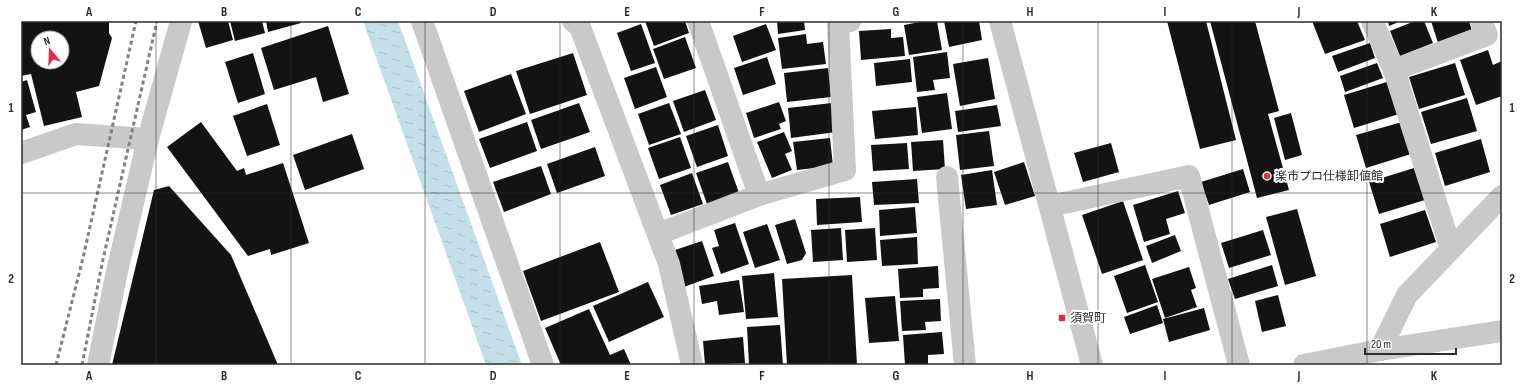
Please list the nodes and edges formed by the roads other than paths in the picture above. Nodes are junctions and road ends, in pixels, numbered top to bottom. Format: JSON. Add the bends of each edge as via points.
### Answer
{"nodes":[{"id":1,"x":181,"y":21,"type":"edge"},
{"id":2,"x":422,"y":21,"type":"edge"},
{"id":3,"x":573,"y":21,"type":"edge"},
{"id":4,"x":698,"y":21,"type":"edge"},
{"id":5,"x":850,"y":21,"type":"edge"},
{"id":6,"x":1000,"y":21,"type":"edge"},
{"id":7,"x":1372,"y":21,"type":"edge"},
{"id":8,"x":1481,"y":21,"type":"edge"},
{"id":9,"x":1394,"y":70,"type":"junction"},
{"id":10,"x":148,"y":139,"type":"junction"},
{"id":11,"x":21,"y":153,"type":"edge"},
{"id":12,"x":947,"y":178,"type":"dead end"},
{"id":13,"x":759,"y":195,"type":"junction"},
{"id":14,"x":1502,"y":196,"type":"edge"},
{"id":15,"x":1050,"y":206,"type":"junction"},
{"id":16,"x":658,"y":234,"type":"junction"},
{"id":17,"x":1451,"y":249,"type":"junction"},
{"id":18,"x":1502,"y":331,"type":"edge"},
{"id":19,"x":1380,"y":350,"type":"junction"},
{"id":20,"x":98,"y":365,"type":"edge"},
{"id":21,"x":543,"y":365,"type":"edge"},
{"id":22,"x":692,"y":365,"type":"edge"},
{"id":23,"x":964,"y":365,"type":"edge"},
{"id":24,"x":1092,"y":365,"type":"edge"},
{"id":25,"x":1239,"y":365,"type":"edge"},
{"id":26,"x":1310,"y":365,"type":"edge"}],
"edges":[{"from":1,"to":10,"type":"street"},
{"from":2,"to":21,"type":"street"},
{"from":3,"to":16,"type":"street","via":[[580,27]]},
{"from":4,"to":13,"type":"street"},
{"from":5,"to":13,"type":"street","via":[[838,24],[845,170]]},
{"from":6,"to":15,"type":"street"},
{"from":7,"to":9,"type":"street"},
{"from":8,"to":9,"type":"street","via":[[1487,35]]},
{"from":9,"to":17,"type":"street"},
{"from":10,"to":11,"type":"street","via":[[76,134]]},
{"from":10,"to":20,"type":"street"},
{"from":12,"to":23,"type":"street"},
{"from":13,"to":16,"type":"street"},
{"from":14,"to":17,"type":"street"},
{"from":15,"to":24,"type":"street"},
{"from":15,"to":25,"type":"street","via":[[1189,176]]},
{"from":16,"to":22,"type":"street","via":[[669,264]]},
{"from":17,"to":19,"type":"street","via":[[1406,295]]},
{"from":18,"to":19,"type":"street"},
{"from":19,"to":26,"type":"street"}]}
